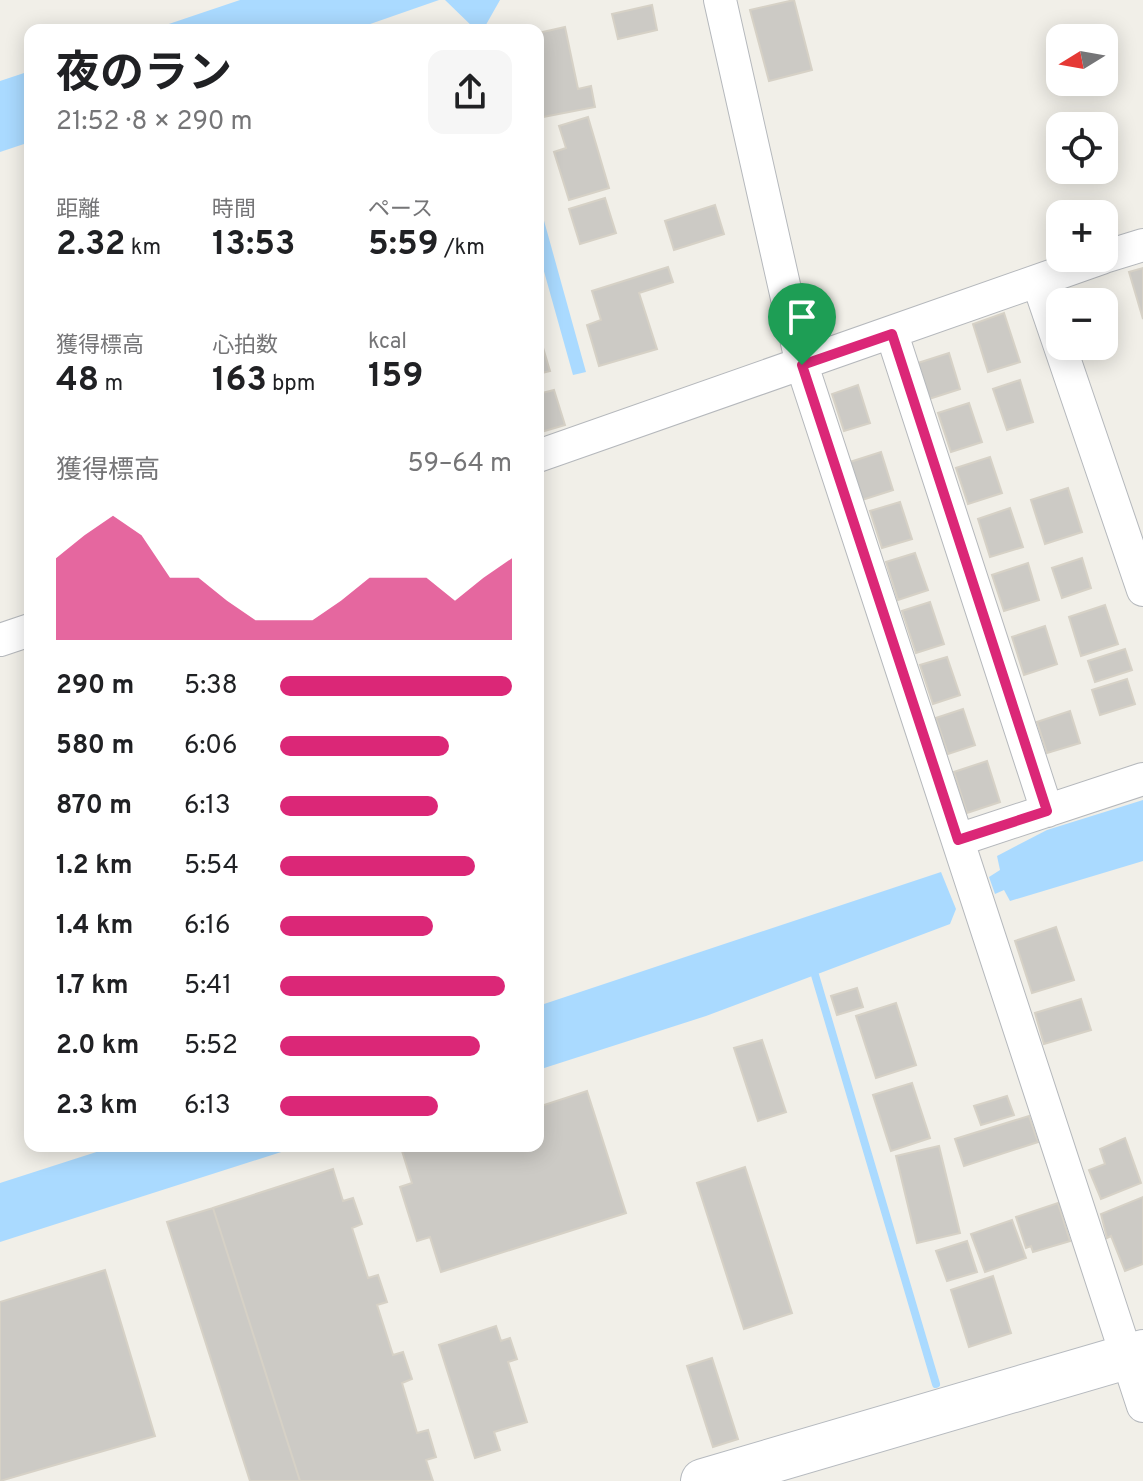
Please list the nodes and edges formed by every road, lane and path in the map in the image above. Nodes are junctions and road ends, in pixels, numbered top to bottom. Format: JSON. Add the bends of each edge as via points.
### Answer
{"nodes":[{"id":1,"x":720,"y":0,"type":"edge"},
{"id":2,"x":1143,"y":245,"type":"edge"},
{"id":3,"x":1118,"y":253,"type":"edge"},
{"id":4,"x":1065,"y":272,"type":"edge"},
{"id":5,"x":1038,"y":282,"type":"junction"},
{"id":6,"x":892,"y":334,"type":"junction"},
{"id":7,"x":802,"y":365,"type":"junction"},
{"id":8,"x":544,"y":454,"type":"edge"},
{"id":9,"x":1143,"y":590,"type":"edge"},
{"id":10,"x":24,"y":632,"type":"edge"},
{"id":11,"x":0,"y":640,"type":"edge"},
{"id":12,"x":1143,"y":779,"type":"edge"},
{"id":13,"x":1047,"y":811,"type":"junction"},
{"id":14,"x":958,"y":840,"type":"junction"},
{"id":15,"x":1135,"y":1355,"type":"edge"},
{"id":16,"x":1143,"y":1406,"type":"edge"},
{"id":17,"x":703,"y":1481,"type":"edge"}],
"edges":[{"from":1,"to":7,"type":"street"},
{"from":2,"to":3,"type":"street"},
{"from":4,"to":5,"type":"street"},
{"from":5,"to":6,"type":"street"},
{"from":5,"to":9,"type":"street"},
{"from":6,"to":7,"type":"street"},
{"from":6,"to":13,"type":"street"},
{"from":7,"to":8,"type":"street"},
{"from":7,"to":14,"type":"street"},
{"from":10,"to":11,"type":"street"},
{"from":12,"to":13,"type":"street"},
{"from":13,"to":14,"type":"street"},
{"from":14,"to":15,"type":"street"},
{"from":15,"to":16,"type":"street"},
{"from":15,"to":17,"type":"street"}]}
